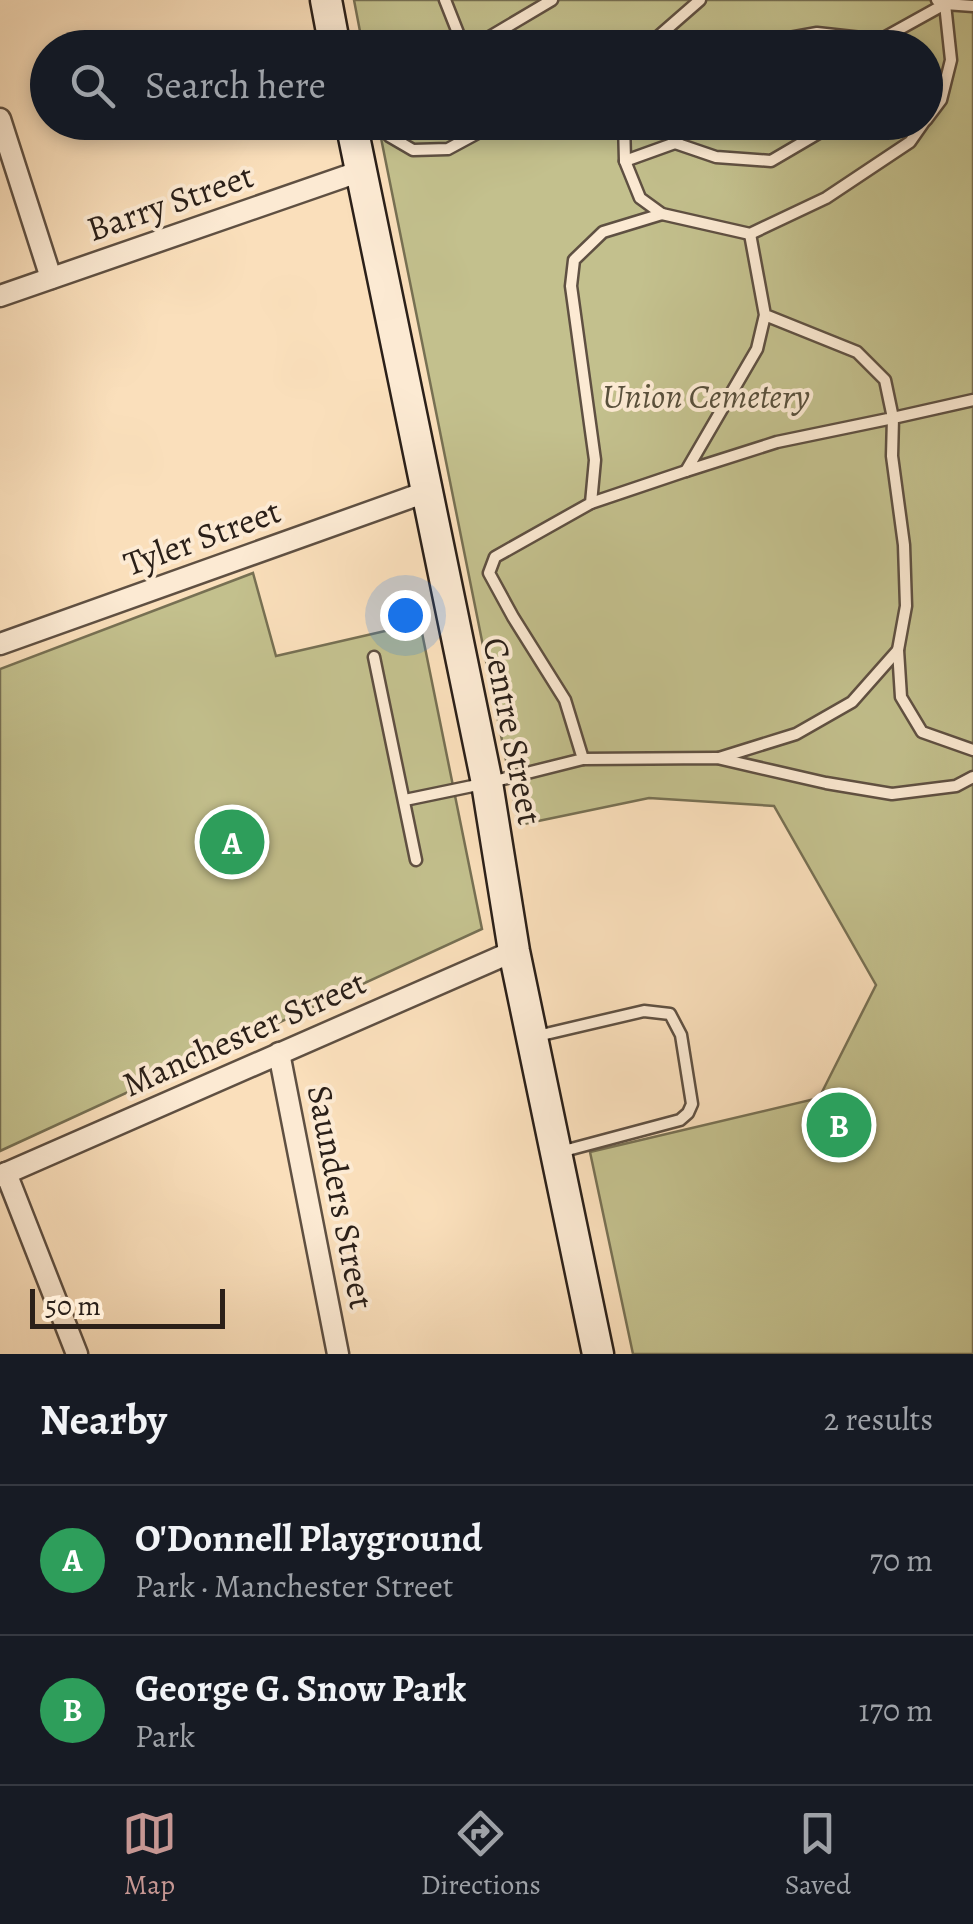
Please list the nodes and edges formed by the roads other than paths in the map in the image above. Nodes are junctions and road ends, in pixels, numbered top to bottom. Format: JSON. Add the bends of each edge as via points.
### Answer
{"nodes":[{"id":1,"x":326,"y":0,"type":"edge"},
{"id":2,"x":445,"y":0,"type":"edge"},
{"id":3,"x":552,"y":0,"type":"edge"},
{"id":4,"x":700,"y":0,"type":"edge"},
{"id":5,"x":941,"y":2,"type":"edge"},
{"id":6,"x":973,"y":6,"type":"edge"},
{"id":7,"x":332,"y":30,"type":"edge"},
{"id":8,"x":459,"y":30,"type":"edge"},
{"id":9,"x":500,"y":30,"type":"edge"},
{"id":10,"x":666,"y":30,"type":"edge"},
{"id":11,"x":900,"y":30,"type":"edge"},
{"id":12,"x":943,"y":91,"type":"edge"},
{"id":13,"x":0,"y":119,"type":"edge"},
{"id":14,"x":355,"y":140,"type":"edge"},
{"id":15,"x":396,"y":140,"type":"edge"},
{"id":16,"x":465,"y":140,"type":"edge"},
{"id":17,"x":624,"y":140,"type":"edge"},
{"id":18,"x":677,"y":140,"type":"edge"},
{"id":19,"x":807,"y":140,"type":"edge"},
{"id":20,"x":912,"y":140,"type":"edge"},
{"id":21,"x":675,"y":143,"type":"junction"},
{"id":22,"x":625,"y":161,"type":"junction"},
{"id":23,"x":361,"y":170,"type":"junction"},
{"id":24,"x":662,"y":214,"type":"junction"},
{"id":25,"x":750,"y":234,"type":"junction"},
{"id":26,"x":51,"y":278,"type":"junction"},
{"id":27,"x":0,"y":296,"type":"edge"},
{"id":28,"x":765,"y":316,"type":"junction"},
{"id":29,"x":973,"y":400,"type":"edge"},
{"id":30,"x":893,"y":418,"type":"junction"},
{"id":31,"x":686,"y":470,"type":"junction"},
{"id":32,"x":426,"y":492,"type":"junction"},
{"id":33,"x":591,"y":503,"type":"junction"},
{"id":34,"x":0,"y":644,"type":"edge"},
{"id":35,"x":898,"y":650,"type":"junction"},
{"id":36,"x":374,"y":656,"type":"dead end"},
{"id":37,"x":973,"y":750,"type":"edge"},
{"id":38,"x":717,"y":758,"type":"junction"},
{"id":39,"x":583,"y":759,"type":"junction"},
{"id":40,"x":973,"y":777,"type":"edge"},
{"id":41,"x":488,"y":783,"type":"junction"},
{"id":42,"x":405,"y":800,"type":"junction"},
{"id":43,"x":416,"y":860,"type":"dead end"},
{"id":44,"x":514,"y":951,"type":"junction"},
{"id":45,"x":532,"y":1038,"type":"junction"},
{"id":46,"x":279,"y":1053,"type":"junction"},
{"id":47,"x":556,"y":1153,"type":"junction"},
{"id":48,"x":3,"y":1174,"type":"edge"},
{"id":49,"x":77,"y":1354,"type":"edge"},
{"id":50,"x":338,"y":1354,"type":"edge"},
{"id":51,"x":598,"y":1354,"type":"edge"}],
"edges":[{"from":1,"to":7,"type":"main road"},
{"from":2,"to":8,"type":"lane"},
{"from":3,"to":9,"type":"lane"},
{"from":4,"to":10,"type":"lane"},
{"from":5,"to":6,"type":"lane"},
{"from":5,"to":11,"type":"lane"},
{"from":5,"to":12,"type":"lane","via":[[950,60]]},
{"from":13,"to":26,"type":"street"},
{"from":14,"to":23,"type":"main road","name":"Centre Street"},
{"from":15,"to":16,"type":"lane","via":[[413,150],[448,149]]},
{"from":17,"to":22,"type":"lane"},
{"from":18,"to":21,"type":"lane"},
{"from":19,"to":21,"type":"lane","via":[[771,161],[716,157]]},
{"from":20,"to":25,"type":"lane","via":[[826,198]]},
{"from":21,"to":22,"type":"lane"},
{"from":22,"to":24,"type":"lane","via":[[640,198]]},
{"from":23,"to":26,"type":"street","name":"Barry Street"},
{"from":23,"to":32,"type":"main road","name":"Centre Street"},
{"from":24,"to":25,"type":"lane"},
{"from":24,"to":33,"type":"lane","via":[[603,232],[574,260],[571,286],[595,460]]},
{"from":25,"to":28,"type":"lane"},
{"from":26,"to":27,"type":"street","name":"Barry Street"},
{"from":28,"to":30,"type":"lane","via":[[857,352],[885,380]]},
{"from":28,"to":31,"type":"lane","via":[[757,349]]},
{"from":29,"to":30,"type":"lane"},
{"from":30,"to":31,"type":"lane"},
{"from":30,"to":35,"type":"lane","via":[[906,606]]},
{"from":31,"to":33,"type":"lane"},
{"from":32,"to":34,"type":"street","name":"Tyler Street"},
{"from":32,"to":41,"type":"main road","name":"Centre Street"},
{"from":33,"to":39,"type":"lane","via":[[495,558],[489,573],[564,700]]},
{"from":35,"to":37,"type":"lane","via":[[900,697],[922,732]]},
{"from":35,"to":38,"type":"lane","via":[[852,702],[796,734]]},
{"from":36,"to":42,"type":"lane"},
{"from":38,"to":39,"type":"lane"},
{"from":38,"to":40,"type":"lane","via":[[892,794],[956,786]]},
{"from":39,"to":41,"type":"lane"},
{"from":41,"to":42,"type":"lane"},
{"from":41,"to":44,"type":"main road","name":"Centre Street"},
{"from":42,"to":43,"type":"lane"},
{"from":44,"to":45,"type":"main road","name":"Centre Street"},
{"from":44,"to":46,"type":"street","name":"Manchester Street"},
{"from":45,"to":47,"type":"main road","name":"Centre Street"},
{"from":45,"to":47,"type":"lane","via":[[644,1011],[670,1014],[681,1035],[688,1113]]},
{"from":46,"to":48,"type":"street","name":"Manchester Street"},
{"from":46,"to":50,"type":"street","name":"Saunders Street"},
{"from":47,"to":51,"type":"main road","name":"Centre Street"},
{"from":48,"to":49,"type":"street"}]}
